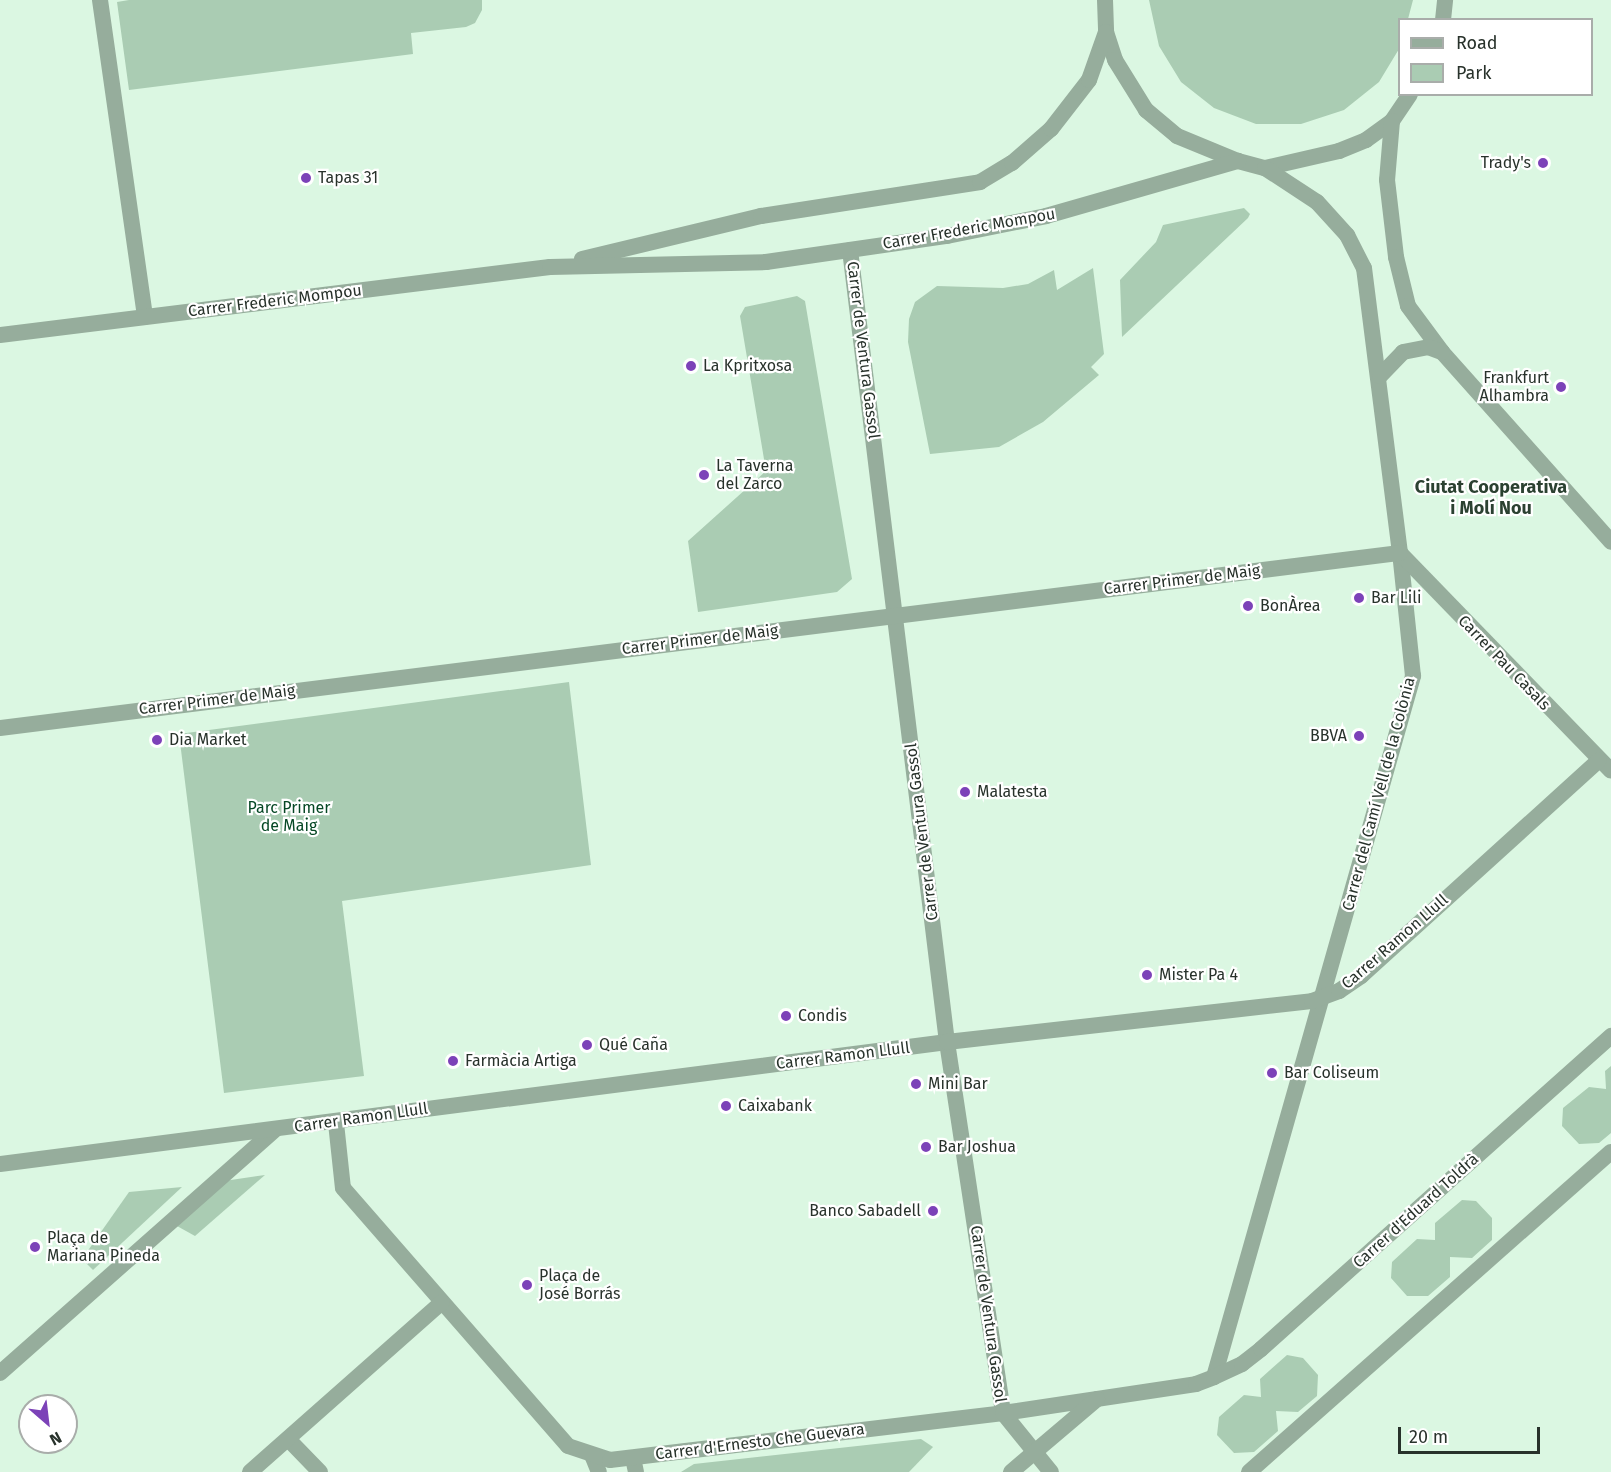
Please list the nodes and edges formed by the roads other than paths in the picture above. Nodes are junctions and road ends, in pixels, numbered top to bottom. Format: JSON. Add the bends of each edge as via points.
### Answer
{"nodes":[{"id":1,"x":100,"y":0,"type":"edge"},
{"id":2,"x":1105,"y":0,"type":"edge"},
{"id":3,"x":1445,"y":0,"type":"edge"},
{"id":4,"x":1443,"y":18,"type":"edge"},
{"id":5,"x":1106,"y":32,"type":"junction"},
{"id":6,"x":1409,"y":96,"type":"edge"},
{"id":7,"x":1392,"y":121,"type":"junction"},
{"id":8,"x":1238,"y":161,"type":"junction"},
{"id":9,"x":1265,"y":168,"type":"junction"},
{"id":10,"x":850,"y":250,"type":"junction"},
{"id":11,"x":550,"y":267,"type":"junction"},
{"id":12,"x":145,"y":317,"type":"junction"},
{"id":13,"x":0,"y":335,"type":"edge"},
{"id":14,"x":1442,"y":352,"type":"junction"},
{"id":15,"x":1380,"y":376,"type":"junction"},
{"id":16,"x":1611,"y":542,"type":"edge"},
{"id":17,"x":1400,"y":553,"type":"junction"},
{"id":18,"x":896,"y":615,"type":"junction"},
{"id":19,"x":0,"y":728,"type":"edge"},
{"id":20,"x":1605,"y":766,"type":"edge"},
{"id":21,"x":1323,"y":996,"type":"junction"},
{"id":22,"x":1611,"y":1036,"type":"edge"},
{"id":23,"x":947,"y":1042,"type":"junction"},
{"id":24,"x":336,"y":1123,"type":"junction"},
{"id":25,"x":275,"y":1130,"type":"junction"},
{"id":26,"x":1611,"y":1152,"type":"edge"},
{"id":27,"x":0,"y":1164,"type":"edge"},
{"id":28,"x":442,"y":1302,"type":"junction"},
{"id":29,"x":0,"y":1373,"type":"edge"},
{"id":30,"x":1214,"y":1377,"type":"junction"},
{"id":31,"x":1100,"y":1396,"type":"junction"},
{"id":32,"x":1003,"y":1413,"type":"junction"},
{"id":33,"x":288,"y":1438,"type":"junction"},
{"id":34,"x":1033,"y":1451,"type":"junction"},
{"id":35,"x":592,"y":1455,"type":"junction"},
{"id":36,"x":634,"y":1465,"type":"edge"},
{"id":37,"x":250,"y":1472,"type":"edge"},
{"id":38,"x":320,"y":1472,"type":"edge"},
{"id":39,"x":600,"y":1472,"type":"edge"},
{"id":40,"x":1011,"y":1472,"type":"edge"},
{"id":41,"x":1051,"y":1472,"type":"edge"},
{"id":42,"x":1249,"y":1472,"type":"edge"}],
"edges":[{"from":1,"to":12,"type":"street"},
{"from":2,"to":5,"type":"street"},
{"from":3,"to":4,"type":"street"},
{"from":5,"to":8,"type":"street","via":[[1114,60],[1146,110],[1177,136]]},
{"from":5,"to":11,"type":"street","name":"Carrer Frederic Mompou","via":[[1089,80],[1051,129],[1012,163],[980,182],[761,216]]},
{"from":6,"to":7,"type":"street"},
{"from":7,"to":9,"type":"street","via":[[1366,140],[1339,151]]},
{"from":7,"to":14,"type":"street","via":[[1387,180],[1396,257],[1408,306]]},
{"from":8,"to":9,"type":"street"},
{"from":8,"to":10,"type":"street","name":"Carrer Frederic Mompou","via":[[1084,208],[947,236]]},
{"from":9,"to":15,"type":"street","name":"Carrer del Camí Vell de la Colònia","via":[[1317,202],[1347,235],[1364,268]]},
{"from":10,"to":11,"type":"street","name":"Carrer Frederic Mompou","via":[[766,262]]},
{"from":10,"to":18,"type":"street","name":"Carrer de Ventura Gassol"},
{"from":11,"to":12,"type":"street","name":"Carrer Frederic Mompou"},
{"from":12,"to":13,"type":"street","name":"Carrer Frederic Mompou"},
{"from":14,"to":15,"type":"street","via":[[1428,347],[1403,352]]},
{"from":14,"to":16,"type":"street"},
{"from":15,"to":17,"type":"street","name":"Carrer del Camí Vell de la Colònia"},
{"from":17,"to":18,"type":"street","name":"Carrer Primer de Maig"},
{"from":17,"to":20,"type":"street","name":"Carrer Pau Casals"},
{"from":17,"to":21,"type":"street","name":"Carrer del Camí Vell de la Colònia","via":[[1413,676]]},
{"from":18,"to":19,"type":"street","name":"Carrer Primer de Maig"},
{"from":18,"to":23,"type":"street","name":"Carrer de Ventura Gassol"},
{"from":20,"to":21,"type":"street","name":"Carrer Ramon Llull","via":[[1361,976],[1339,991]]},
{"from":21,"to":23,"type":"street","name":"Carrer Ramon Llull","via":[[1312,1001]]},
{"from":21,"to":30,"type":"street","name":"Carrer del Camí Vell de la Colònia"},
{"from":22,"to":30,"type":"street","name":"Carrer d'Eduard Toldrà","via":[[1261,1349],[1242,1364]]},
{"from":23,"to":24,"type":"street","name":"Carrer Ramon Llull"},
{"from":23,"to":32,"type":"street","name":"Carrer de Ventura Gassol"},
{"from":24,"to":25,"type":"street","name":"Carrer Ramon Llull"},
{"from":24,"to":28,"type":"street","name":"Carrer d'Ernesto Che Guevara","via":[[343,1188]]},
{"from":25,"to":27,"type":"street","name":"Carrer Ramon Llull"},
{"from":25,"to":29,"type":"street"},
{"from":26,"to":42,"type":"street"},
{"from":28,"to":33,"type":"street"},
{"from":28,"to":35,"type":"street","name":"Carrer d'Ernesto Che Guevara","via":[[568,1446]]},
{"from":30,"to":31,"type":"street","name":"Carrer d'Ernesto Che Guevara","via":[[1196,1384]]},
{"from":31,"to":32,"type":"street","name":"Carrer d'Ernesto Che Guevara"},
{"from":31,"to":34,"type":"street"},
{"from":32,"to":34,"type":"street"},
{"from":32,"to":36,"type":"street","name":"Carrer d'Ernesto Che Guevara"},
{"from":33,"to":37,"type":"street"},
{"from":33,"to":38,"type":"street"},
{"from":34,"to":40,"type":"street"},
{"from":34,"to":41,"type":"street"},
{"from":35,"to":36,"type":"street","name":"Carrer d'Ernesto Che Guevara"},
{"from":35,"to":39,"type":"street"}]}
